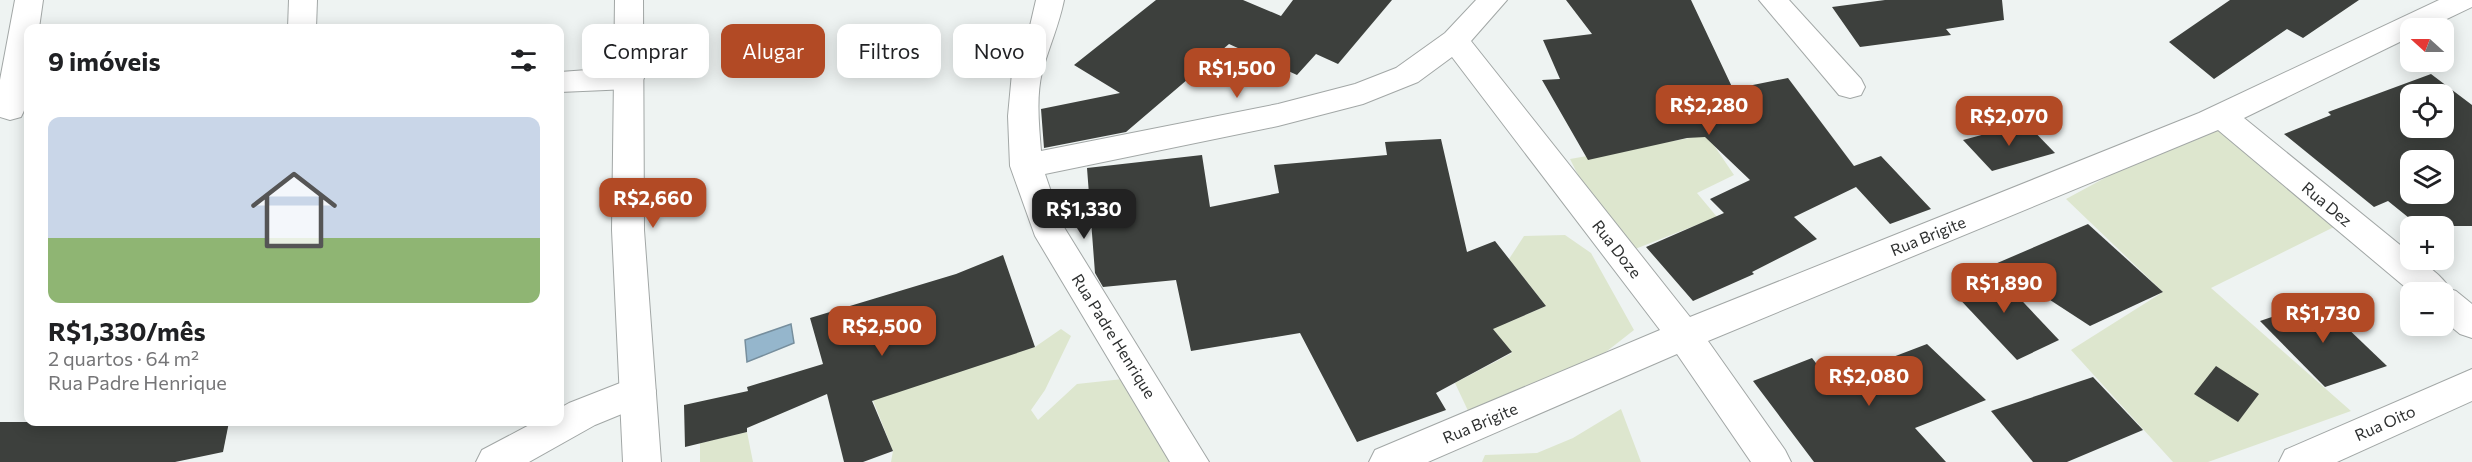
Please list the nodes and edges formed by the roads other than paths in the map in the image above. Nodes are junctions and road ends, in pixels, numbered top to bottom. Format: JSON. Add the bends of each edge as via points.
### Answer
{"nodes":[{"id":1,"x":29,"y":0,"type":"edge"},
{"id":2,"x":303,"y":0,"type":"edge"},
{"id":3,"x":629,"y":0,"type":"edge"},
{"id":4,"x":1077,"y":0,"type":"edge"},
{"id":5,"x":1493,"y":0,"type":"edge"},
{"id":6,"x":1773,"y":0,"type":"edge"},
{"id":7,"x":2463,"y":0,"type":"edge"},
{"id":8,"x":1047,"y":13,"type":"edge"},
{"id":9,"x":25,"y":24,"type":"edge"},
{"id":10,"x":302,"y":24,"type":"edge"},
{"id":11,"x":629,"y":24,"type":"edge"},
{"id":12,"x":24,"y":34,"type":"edge"},
{"id":13,"x":1455,"y":40,"type":"junction"},
{"id":14,"x":628,"y":78,"type":"joint"},
{"id":15,"x":564,"y":82,"type":"edge"},
{"id":16,"x":1850,"y":87,"type":"dead end"},
{"id":17,"x":13,"y":108,"type":"edge"},
{"id":18,"x":2221,"y":116,"type":"junction"},
{"id":19,"x":1026,"y":166,"type":"junction"},
{"id":20,"x":2422,"y":282,"type":"edge"},
{"id":21,"x":2454,"y":309,"type":"edge"},
{"id":22,"x":2472,"y":324,"type":"edge"},
{"id":23,"x":1684,"y":335,"type":"junction"},
{"id":24,"x":2472,"y":384,"type":"edge"},
{"id":25,"x":638,"y":391,"type":"junction"},
{"id":26,"x":564,"y":424,"type":"edge"},
{"id":27,"x":560,"y":426,"type":"edge"},
{"id":28,"x":495,"y":462,"type":"edge"},
{"id":29,"x":642,"y":462,"type":"edge"},
{"id":30,"x":1190,"y":462,"type":"edge"},
{"id":31,"x":1388,"y":462,"type":"edge"},
{"id":32,"x":1772,"y":462,"type":"edge"},
{"id":33,"x":2298,"y":462,"type":"edge"}],
"edges":[{"from":1,"to":9,"type":"street"},
{"from":2,"to":10,"type":"street"},
{"from":3,"to":11,"type":"street"},
{"from":4,"to":8,"type":"street"},
{"from":5,"to":13,"type":"street"},
{"from":6,"to":16,"type":"street"},
{"from":7,"to":18,"type":"street","name":"Rua Brigite"},
{"from":8,"to":19,"type":"street","name":"Rua Padre Henrique","via":[[1027,73],[1023,116]]},
{"from":12,"to":17,"type":"street"},
{"from":13,"to":19,"type":"street","via":[[1407,75],[1363,93],[1278,115]]},
{"from":13,"to":23,"type":"street","name":"Rua Doze"},
{"from":14,"to":15,"type":"street"},
{"from":14,"to":25,"type":"street","via":[[628,230]]},
{"from":18,"to":20,"type":"street","name":"Rua Dez"},
{"from":18,"to":23,"type":"street","name":"Rua Brigite"},
{"from":19,"to":30,"type":"street","name":"Rua Padre Henrique","via":[[1047,227]]},
{"from":21,"to":22,"type":"street"},
{"from":23,"to":31,"type":"street","name":"Rua Brigite"},
{"from":23,"to":32,"type":"street","name":"Rua Doze"},
{"from":24,"to":33,"type":"street","name":"Rua Oito"},
{"from":25,"to":26,"type":"street"},
{"from":25,"to":29,"type":"street"},
{"from":27,"to":28,"type":"street"}]}
